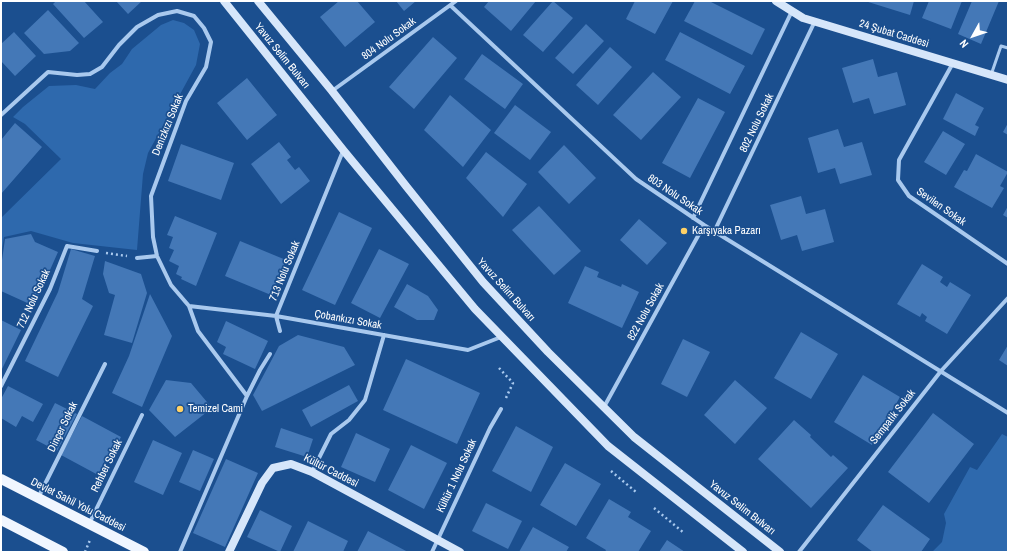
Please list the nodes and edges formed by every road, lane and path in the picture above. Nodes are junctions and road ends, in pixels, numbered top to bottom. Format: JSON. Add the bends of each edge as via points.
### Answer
{"nodes":[{"id":1,"x":224,"y":1,"type":"edge"},
{"id":2,"x":258,"y":1,"type":"edge"},
{"id":3,"x":456,"y":1,"type":"edge"},
{"id":4,"x":776,"y":1,"type":"edge"},
{"id":5,"x":450,"y":6,"type":"junction"},
{"id":6,"x":792,"y":11,"type":"junction"},
{"id":7,"x":815,"y":22,"type":"junction"},
{"id":8,"x":1008,"y":48,"type":"edge"},
{"id":9,"x":953,"y":63,"type":"junction"},
{"id":10,"x":991,"y":75,"type":"junction"},
{"id":11,"x":1008,"y":80,"type":"edge"},
{"id":12,"x":332,"y":91,"type":"junction"},
{"id":13,"x":1,"y":115,"type":"edge"},
{"id":14,"x":344,"y":150,"type":"junction"},
{"id":15,"x":693,"y":218,"type":"junction"},
{"id":16,"x":704,"y":225,"type":"junction"},
{"id":17,"x":714,"y":232,"type":"junction"},
{"id":18,"x":97,"y":251,"type":"joint"},
{"id":19,"x":157,"y":256,"type":"junction"},
{"id":20,"x":137,"y":258,"type":"joint"},
{"id":21,"x":1008,"y":264,"type":"edge"},
{"id":22,"x":1008,"y":298,"type":"edge"},
{"id":23,"x":189,"y":306,"type":"junction"},
{"id":24,"x":276,"y":316,"type":"junction"},
{"id":25,"x":280,"y":331,"type":"dead end"},
{"id":26,"x":384,"y":335,"type":"junction"},
{"id":27,"x":502,"y":337,"type":"junction"},
{"id":28,"x":270,"y":354,"type":"dead end"},
{"id":29,"x":105,"y":364,"type":"dead end"},
{"id":30,"x":499,"y":368,"type":"dead end"},
{"id":31,"x":941,"y":371,"type":"junction"},
{"id":32,"x":1,"y":386,"type":"edge"},
{"id":33,"x":247,"y":396,"type":"junction"},
{"id":34,"x":604,"y":408,"type":"junction"},
{"id":35,"x":501,"y":409,"type":"joint"},
{"id":36,"x":1008,"y":413,"type":"edge"},
{"id":37,"x":142,"y":415,"type":"dead end"},
{"id":38,"x":611,"y":471,"type":"dead end"},
{"id":39,"x":312,"y":472,"type":"junction"},
{"id":40,"x":1,"y":479,"type":"edge"},
{"id":41,"x":636,"y":492,"type":"dead end"},
{"id":42,"x":38,"y":498,"type":"junction"},
{"id":43,"x":654,"y":508,"type":"dead end"},
{"id":44,"x":1,"y":520,"type":"edge"},
{"id":45,"x":89,"y":524,"type":"junction"},
{"id":46,"x":684,"y":533,"type":"dead end"},
{"id":47,"x":437,"y":540,"type":"junction"},
{"id":48,"x":64,"y":552,"type":"edge"},
{"id":49,"x":144,"y":552,"type":"edge"},
{"id":50,"x":180,"y":552,"type":"edge"},
{"id":51,"x":229,"y":552,"type":"edge"},
{"id":52,"x":432,"y":552,"type":"edge"},
{"id":53,"x":460,"y":552,"type":"edge"},
{"id":54,"x":743,"y":552,"type":"edge"},
{"id":55,"x":780,"y":552,"type":"edge"},
{"id":56,"x":799,"y":552,"type":"edge"}],
"edges":[{"from":1,"to":14,"type":"main road","name":"Yavuz Selim Bulvarı"},
{"from":2,"to":12,"type":"main road","name":"Yavuz Selim Bulvarı"},
{"from":3,"to":5,"type":"street","name":"804 Nolu Sokak"},
{"from":4,"to":6,"type":"main road","name":"24 Şubat Caddesi"},
{"from":5,"to":12,"type":"street","name":"804 Nolu Sokak"},
{"from":5,"to":15,"type":"street","name":"803 Nolu Sokak","via":[[636,179]]},
{"from":6,"to":7,"type":"main road","name":"24 Şubat Caddesi"},
{"from":6,"to":15,"type":"street","name":"802 Nolu Sokak"},
{"from":7,"to":9,"type":"main road","name":"24 Şubat Caddesi"},
{"from":7,"to":17,"type":"street","name":"802 Nolu Sokak"},
{"from":8,"to":10,"type":"lane","via":[[1002,46]]},
{"from":9,"to":10,"type":"main road","name":"24 Şubat Caddesi"},
{"from":9,"to":21,"type":"street","name":"Sevilen Sokak","via":[[899,160],[898,180],[909,196]]},
{"from":10,"to":11,"type":"main road","name":"24 Şubat Caddesi"},
{"from":12,"to":34,"type":"main road","name":"Yavuz Selim Bulvarı","via":[[483,282]]},
{"from":13,"to":19,"type":"street","name":"Denizkızı Sokak","via":[[48,72],[90,74],[102,67],[137,26],[158,15],[177,11],[194,16],[211,42],[206,67],[186,101],[151,196],[153,237]]},
{"from":14,"to":24,"type":"street","name":"713 Nolu Sokak"},
{"from":14,"to":27,"type":"main road","name":"Yavuz Selim Bulvarı","via":[[475,309]]},
{"from":15,"to":16,"type":"street","name":"803 Nolu Sokak"},
{"from":16,"to":17,"type":"street","name":"803 Nolu Sokak"},
{"from":16,"to":34,"type":"street","name":"822 Nolu Sokak"},
{"from":17,"to":31,"type":"street","name":"803 Nolu Sokak"},
{"from":18,"to":20,"type":"path"},
{"from":18,"to":32,"type":"street","name":"712 Nolu Sokak","via":[[67,246],[50,290]]},
{"from":19,"to":20,"type":"street"},
{"from":19,"to":23,"type":"street","name":"Denizkızı Sokak","via":[[171,285]]},
{"from":22,"to":31,"type":"street","name":"Sempatik Sokak"},
{"from":23,"to":24,"type":"street","name":"Çobankızı Sokak"},
{"from":23,"to":33,"type":"street","via":[[198,331]]},
{"from":24,"to":25,"type":"street","name":"713 Nolu Sokak"},
{"from":24,"to":26,"type":"street","name":"Çobankızı Sokak"},
{"from":26,"to":27,"type":"street","name":"Çobankızı Sokak","via":[[468,350]]},
{"from":26,"to":39,"type":"street","via":[[365,400],[349,420],[330,434]]},
{"from":27,"to":54,"type":"main road","name":"Yavuz Selim Bulvarı","via":[[608,446]]},
{"from":28,"to":33,"type":"street"},
{"from":29,"to":42,"type":"street","name":"Dinçer Sokak"},
{"from":30,"to":35,"type":"path","via":[[513,383]]},
{"from":31,"to":36,"type":"street","name":"803 Nolu Sokak"},
{"from":31,"to":56,"type":"street","name":"Sempatik Sokak"},
{"from":33,"to":50,"type":"street"},
{"from":34,"to":55,"type":"main road","name":"Yavuz Selim Bulvarı","via":[[634,438]]},
{"from":35,"to":47,"type":"street","name":"Kültür 1 Nolu Sokak"},
{"from":37,"to":45,"type":"street","name":"Rehber Sokak"},
{"from":38,"to":41,"type":"path"},
{"from":39,"to":47,"type":"main road","name":"Kültür Caddesi"},
{"from":39,"to":51,"type":"main road","name":"Kültür Caddesi","via":[[291,464],[273,468],[262,483]]},
{"from":40,"to":42,"type":"main road","name":"Devlet Sahil Yolu Caddesi"},
{"from":42,"to":45,"type":"main road","name":"Devlet Sahil Yolu Caddesi"},
{"from":43,"to":46,"type":"path"},
{"from":44,"to":48,"type":"main road"},
{"from":45,"to":49,"type":"main road","name":"Devlet Sahil Yolu Caddesi"},
{"from":47,"to":52,"type":"street","name":"Kültür 1 Nolu Sokak"},
{"from":47,"to":53,"type":"main road","name":"Kültür Caddesi"}]}
